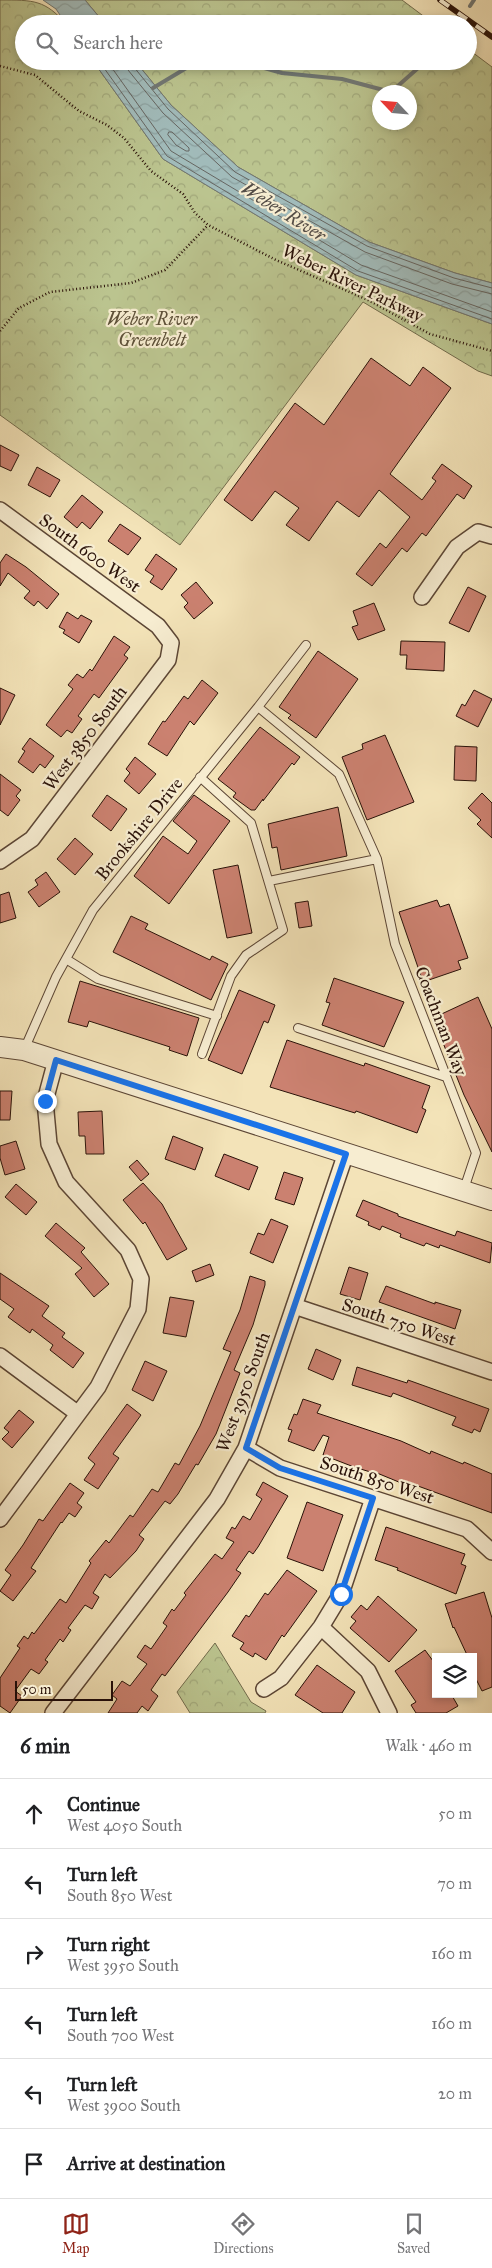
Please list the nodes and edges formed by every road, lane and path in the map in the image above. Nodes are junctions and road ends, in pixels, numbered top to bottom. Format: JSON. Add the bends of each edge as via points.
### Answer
{"nodes":[{"id":1,"x":0,"y":66,"type":"edge"},
{"id":2,"x":15,"y":69,"type":"edge"},
{"id":3,"x":18,"y":70,"type":"edge"},
{"id":4,"x":208,"y":226,"type":"junction"},
{"id":5,"x":0,"y":331,"type":"edge"},
{"id":6,"x":492,"y":351,"type":"edge"},
{"id":7,"x":0,"y":510,"type":"edge"},
{"id":8,"x":485,"y":534,"type":"edge"},
{"id":9,"x":422,"y":598,"type":"dead end"},
{"id":10,"x":158,"y":626,"type":"joint"},
{"id":11,"x":306,"y":645,"type":"dead end"},
{"id":12,"x":258,"y":708,"type":"junction"},
{"id":13,"x":200,"y":777,"type":"junction"},
{"id":14,"x":377,"y":859,"type":"junction"},
{"id":15,"x":0,"y":861,"type":"edge"},
{"id":16,"x":269,"y":880,"type":"junction"},
{"id":17,"x":66,"y":960,"type":"junction"},
{"id":18,"x":217,"y":1016,"type":"junction"},
{"id":19,"x":298,"y":1028,"type":"dead end"},
{"id":20,"x":0,"y":1047,"type":"edge"},
{"id":21,"x":24,"y":1050,"type":"junction"},
{"id":22,"x":202,"y":1054,"type":"dead end"},
{"id":23,"x":56,"y":1060,"type":"junction"},
{"id":24,"x":446,"y":1078,"type":"junction"},
{"id":25,"x":346,"y":1154,"type":"junction"},
{"id":26,"x":463,"y":1191,"type":"junction"},
{"id":27,"x":492,"y":1200,"type":"edge"},
{"id":28,"x":294,"y":1306,"type":"junction"},
{"id":29,"x":0,"y":1356,"type":"edge"},
{"id":30,"x":492,"y":1372,"type":"edge"},
{"id":31,"x":77,"y":1413,"type":"junction"},
{"id":32,"x":246,"y":1448,"type":"junction"},
{"id":33,"x":373,"y":1498,"type":"junction"},
{"id":34,"x":0,"y":1519,"type":"edge"},
{"id":35,"x":492,"y":1552,"type":"edge"},
{"id":36,"x":321,"y":1627,"type":"junction"},
{"id":37,"x":264,"y":1689,"type":"dead end"},
{"id":38,"x":54,"y":1713,"type":"edge"},
{"id":39,"x":389,"y":1713,"type":"edge"}],
"edges":[{"from":1,"to":2,"type":"path","name":"Weber River Parkway"},
{"from":3,"to":4,"type":"path","name":"Weber River Parkway","via":[[35,74],[79,111],[124,138],[151,171],[183,194],[195,214]]},
{"from":4,"to":5,"type":"path","via":[[164,270],[131,283],[50,292],[19,308]]},
{"from":4,"to":6,"type":"path","name":"Weber River Parkway","via":[[368,300],[430,334]]},
{"from":7,"to":10,"type":"street","name":"South 600 West"},
{"from":8,"to":9,"type":"street","via":[[457,547]]},
{"from":10,"to":15,"type":"street","name":"West 3850 South","via":[[171,644],[168,660],[32,839]]},
{"from":11,"to":12,"type":"lane","name":"Brookshire Drive"},
{"from":12,"to":13,"type":"lane","name":"Brookshire Drive"},
{"from":12,"to":14,"type":"lane","name":"Coachman Way","via":[[339,774]]},
{"from":13,"to":16,"type":"lane","via":[[251,823]]},
{"from":13,"to":17,"type":"lane","name":"Brookshire Drive","via":[[93,910]]},
{"from":14,"to":16,"type":"lane"},
{"from":14,"to":24,"type":"lane","name":"Coachman Way","via":[[395,944]]},
{"from":16,"to":18,"type":"lane","via":[[282,930],[246,955],[231,976]]},
{"from":17,"to":18,"type":"lane","via":[[98,979]]},
{"from":17,"to":21,"type":"lane","name":"Brookshire Drive"},
{"from":18,"to":22,"type":"lane"},
{"from":19,"to":24,"type":"lane"},
{"from":20,"to":21,"type":"street"},
{"from":21,"to":23,"type":"street"},
{"from":23,"to":25,"type":"street"},
{"from":23,"to":31,"type":"street","via":[[45,1101],[50,1144],[66,1182],[128,1250],[141,1279],[138,1309],[98,1387]]},
{"from":24,"to":26,"type":"lane","name":"Coachman Way","via":[[476,1153]]},
{"from":25,"to":26,"type":"street"},
{"from":25,"to":28,"type":"street","name":"West 3950 South"},
{"from":26,"to":27,"type":"street"},
{"from":28,"to":30,"type":"street","name":"South 750 West"},
{"from":28,"to":32,"type":"street","name":"West 3950 South"},
{"from":29,"to":31,"type":"street"},
{"from":31,"to":34,"type":"street"},
{"from":32,"to":33,"type":"street","name":"South 850 West","via":[[280,1468]]},
{"from":32,"to":38,"type":"street","name":"West 3950 South","via":[[217,1499]]},
{"from":33,"to":35,"type":"street","name":"South 850 West","via":[[467,1529]]},
{"from":33,"to":36,"type":"street","via":[[341,1594]]},
{"from":36,"to":37,"type":"street","via":[[281,1678]]},
{"from":36,"to":39,"type":"street","via":[[368,1671]]}]}
